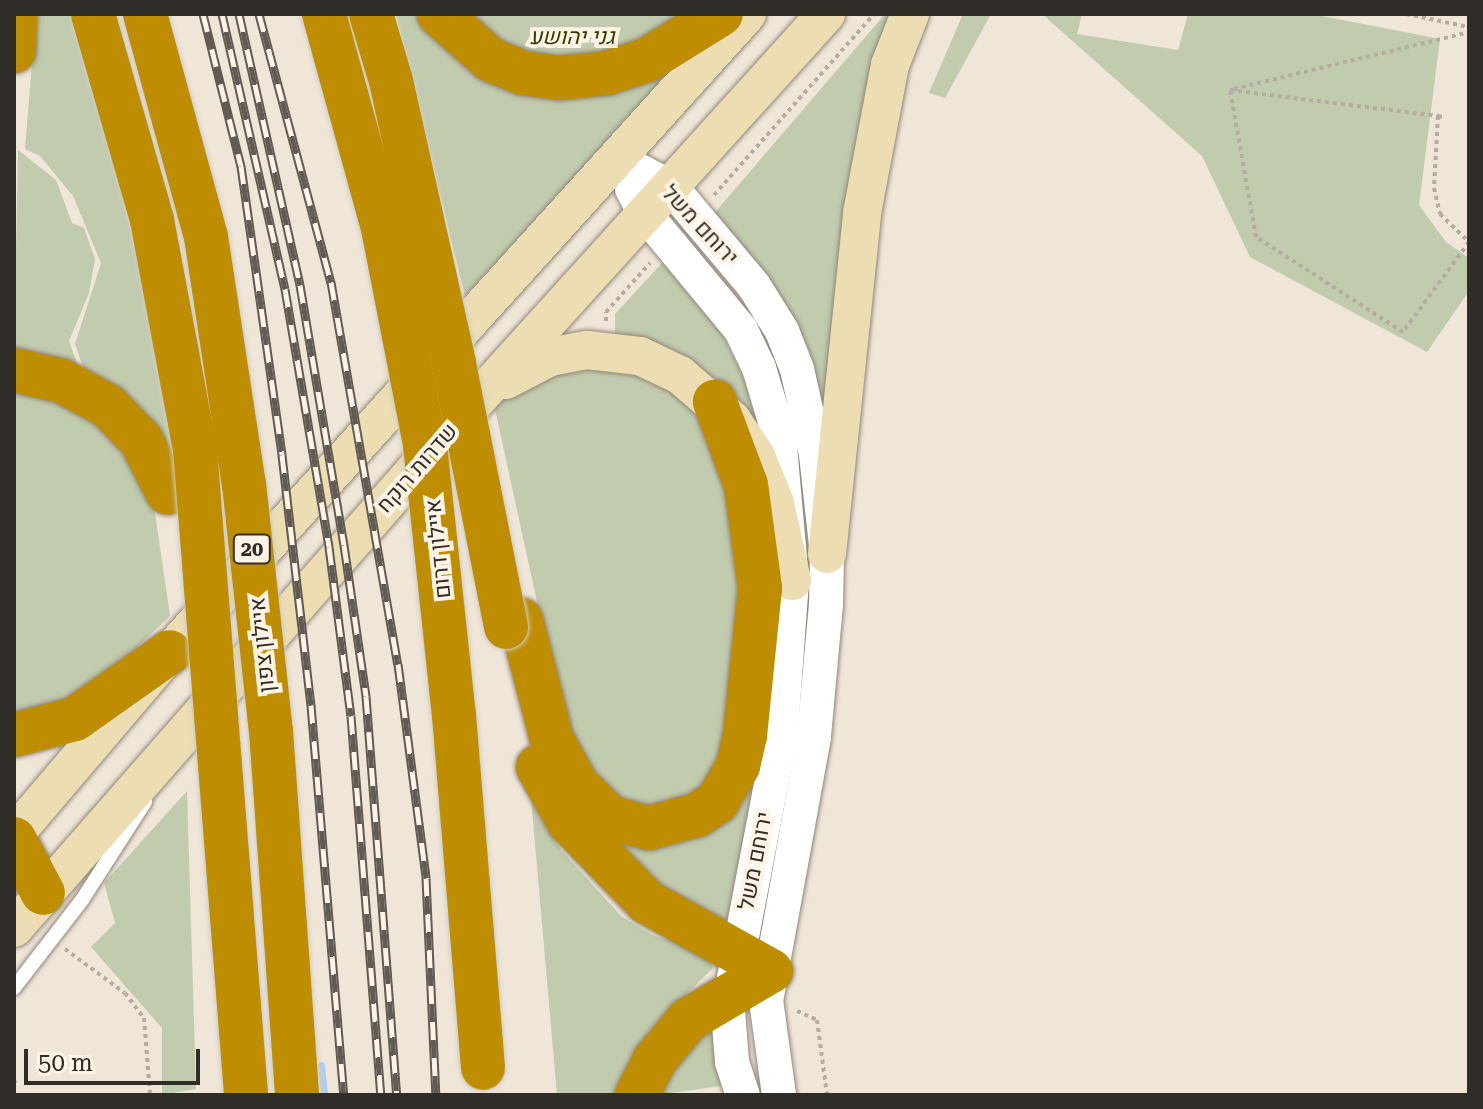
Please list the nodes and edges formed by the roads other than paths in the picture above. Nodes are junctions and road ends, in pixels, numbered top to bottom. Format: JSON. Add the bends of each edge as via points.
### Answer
{"nodes":[{"id":1,"x":15,"y":14,"type":"edge"},
{"id":2,"x":93,"y":14,"type":"edge"},
{"id":3,"x":145,"y":14,"type":"edge"},
{"id":4,"x":324,"y":14,"type":"edge"},
{"id":5,"x":371,"y":14,"type":"edge"},
{"id":6,"x":439,"y":14,"type":"edge"},
{"id":7,"x":721,"y":14,"type":"edge"},
{"id":8,"x":747,"y":14,"type":"edge"},
{"id":9,"x":826,"y":14,"type":"edge"},
{"id":10,"x":910,"y":14,"type":"edge"},
{"id":11,"x":921,"y":14,"type":"edge"},
{"id":12,"x":14,"y":51,"type":"edge"},
{"id":13,"x":616,"y":159,"type":"junction"},
{"id":14,"x":871,"y":161,"type":"junction"},
{"id":15,"x":671,"y":187,"type":"junction"},
{"id":16,"x":658,"y":228,"type":"junction"},
{"id":17,"x":14,"y":370,"type":"edge"},
{"id":18,"x":715,"y":402,"type":"junction"},
{"id":19,"x":474,"y":403,"type":"junction"},
{"id":20,"x":827,"y":554,"type":"junction"},
{"id":21,"x":792,"y":581,"type":"junction"},
{"id":22,"x":514,"y":623,"type":"junction"},
{"id":23,"x":170,"y":652,"type":"junction"},
{"id":24,"x":14,"y":735,"type":"edge"},
{"id":25,"x":172,"y":748,"type":"junction"},
{"id":26,"x":14,"y":837,"type":"edge"},
{"id":27,"x":229,"y":858,"type":"junction"},
{"id":28,"x":29,"y":888,"type":"edge"},
{"id":29,"x":14,"y":928,"type":"edge"},
{"id":30,"x":751,"y":978,"type":"junction"},
{"id":31,"x":14,"y":988,"type":"edge"},
{"id":32,"x":484,"y":1082,"type":"edge"},
{"id":33,"x":239,"y":1095,"type":"edge"},
{"id":34,"x":297,"y":1095,"type":"edge"},
{"id":35,"x":637,"y":1095,"type":"edge"},
{"id":36,"x":743,"y":1095,"type":"edge"},
{"id":37,"x":779,"y":1095,"type":"edge"}],
"edges":[{"from":1,"to":12,"type":"highway"},
{"from":2,"to":27,"type":"highway","number":"20","bridge":true,"via":[[149,206],[185,391],[203,530]]},
{"from":3,"to":34,"type":"highway","name":"איילון צפון","number":"20","bridge":true,"via":[[206,237],[244,484],[272,745]]},
{"from":4,"to":32,"type":"highway","name":"איילון דרום","bridge":true,"via":[[383,228],[425,445]]},
{"from":5,"to":22,"type":"highway","bridge":true,"via":[[391,81]]},
{"from":6,"to":7,"type":"highway","via":[[491,60],[534,76],[577,77],[647,60]]},
{"from":8,"to":13,"type":"main road"},
{"from":9,"to":15,"type":"main road","name":"שדרות רוקח"},
{"from":10,"to":14,"type":"main road","via":[[890,65]]},
{"from":11,"to":14,"type":"lane"},
{"from":13,"to":15,"type":"street","name":"ירוחם משל"},
{"from":13,"to":16,"type":"street","name":"ירוחם משל"},
{"from":13,"to":23,"type":"main road"},
{"from":14,"to":20,"type":"main road"},
{"from":15,"to":16,"type":"main road","name":"שדרות רוקח"},
{"from":15,"to":20,"type":"street","name":"ירוחם משל","via":[[754,286],[782,331],[797,369],[816,455]]},
{"from":16,"to":19,"type":"main road","name":"שדרות רוקח"},
{"from":16,"to":21,"type":"street","name":"ירוחם משל","via":[[741,330],[768,392],[779,435]]},
{"from":17,"to":27,"type":"highway","bridge":true,"via":[[62,381],[108,406],[141,440],[168,493]]},
{"from":18,"to":19,"type":"main road","via":[[664,365],[606,351],[550,357]]},
{"from":18,"to":21,"type":"main road","via":[[745,437],[764,472]]},
{"from":18,"to":22,"type":"highway","via":[[749,497],[760,588],[745,736],[738,766],[717,802],[697,815],[649,828],[611,818],[577,785],[552,740]]},
{"from":19,"to":25,"type":"main road","name":"שדרות רוקח"},
{"from":20,"to":30,"type":"street","name":"ירוחם משל","via":[[814,737]]},
{"from":21,"to":30,"type":"street","name":"ירוחם משל","via":[[781,732]]},
{"from":22,"to":30,"type":"highway","via":[[525,734],[543,780],[569,822],[647,902]]},
{"from":23,"to":24,"type":"highway","via":[[75,719]]},
{"from":23,"to":26,"type":"main road"},
{"from":25,"to":28,"type":"main road","name":"שדרות רוקח"},
{"from":25,"to":31,"type":"lane","via":[[139,814],[54,940]]},
{"from":26,"to":28,"type":"highway"},
{"from":27,"to":33,"type":"highway","number":"20","bridge":true},
{"from":28,"to":29,"type":"main road","name":"שדרות רוקח"},
{"from":30,"to":35,"type":"highway","via":[[667,1042]]},
{"from":30,"to":36,"type":"street","name":"ירוחם משל","via":[[732,1062]]},
{"from":30,"to":37,"type":"street","name":"ירוחם משל"}]}
